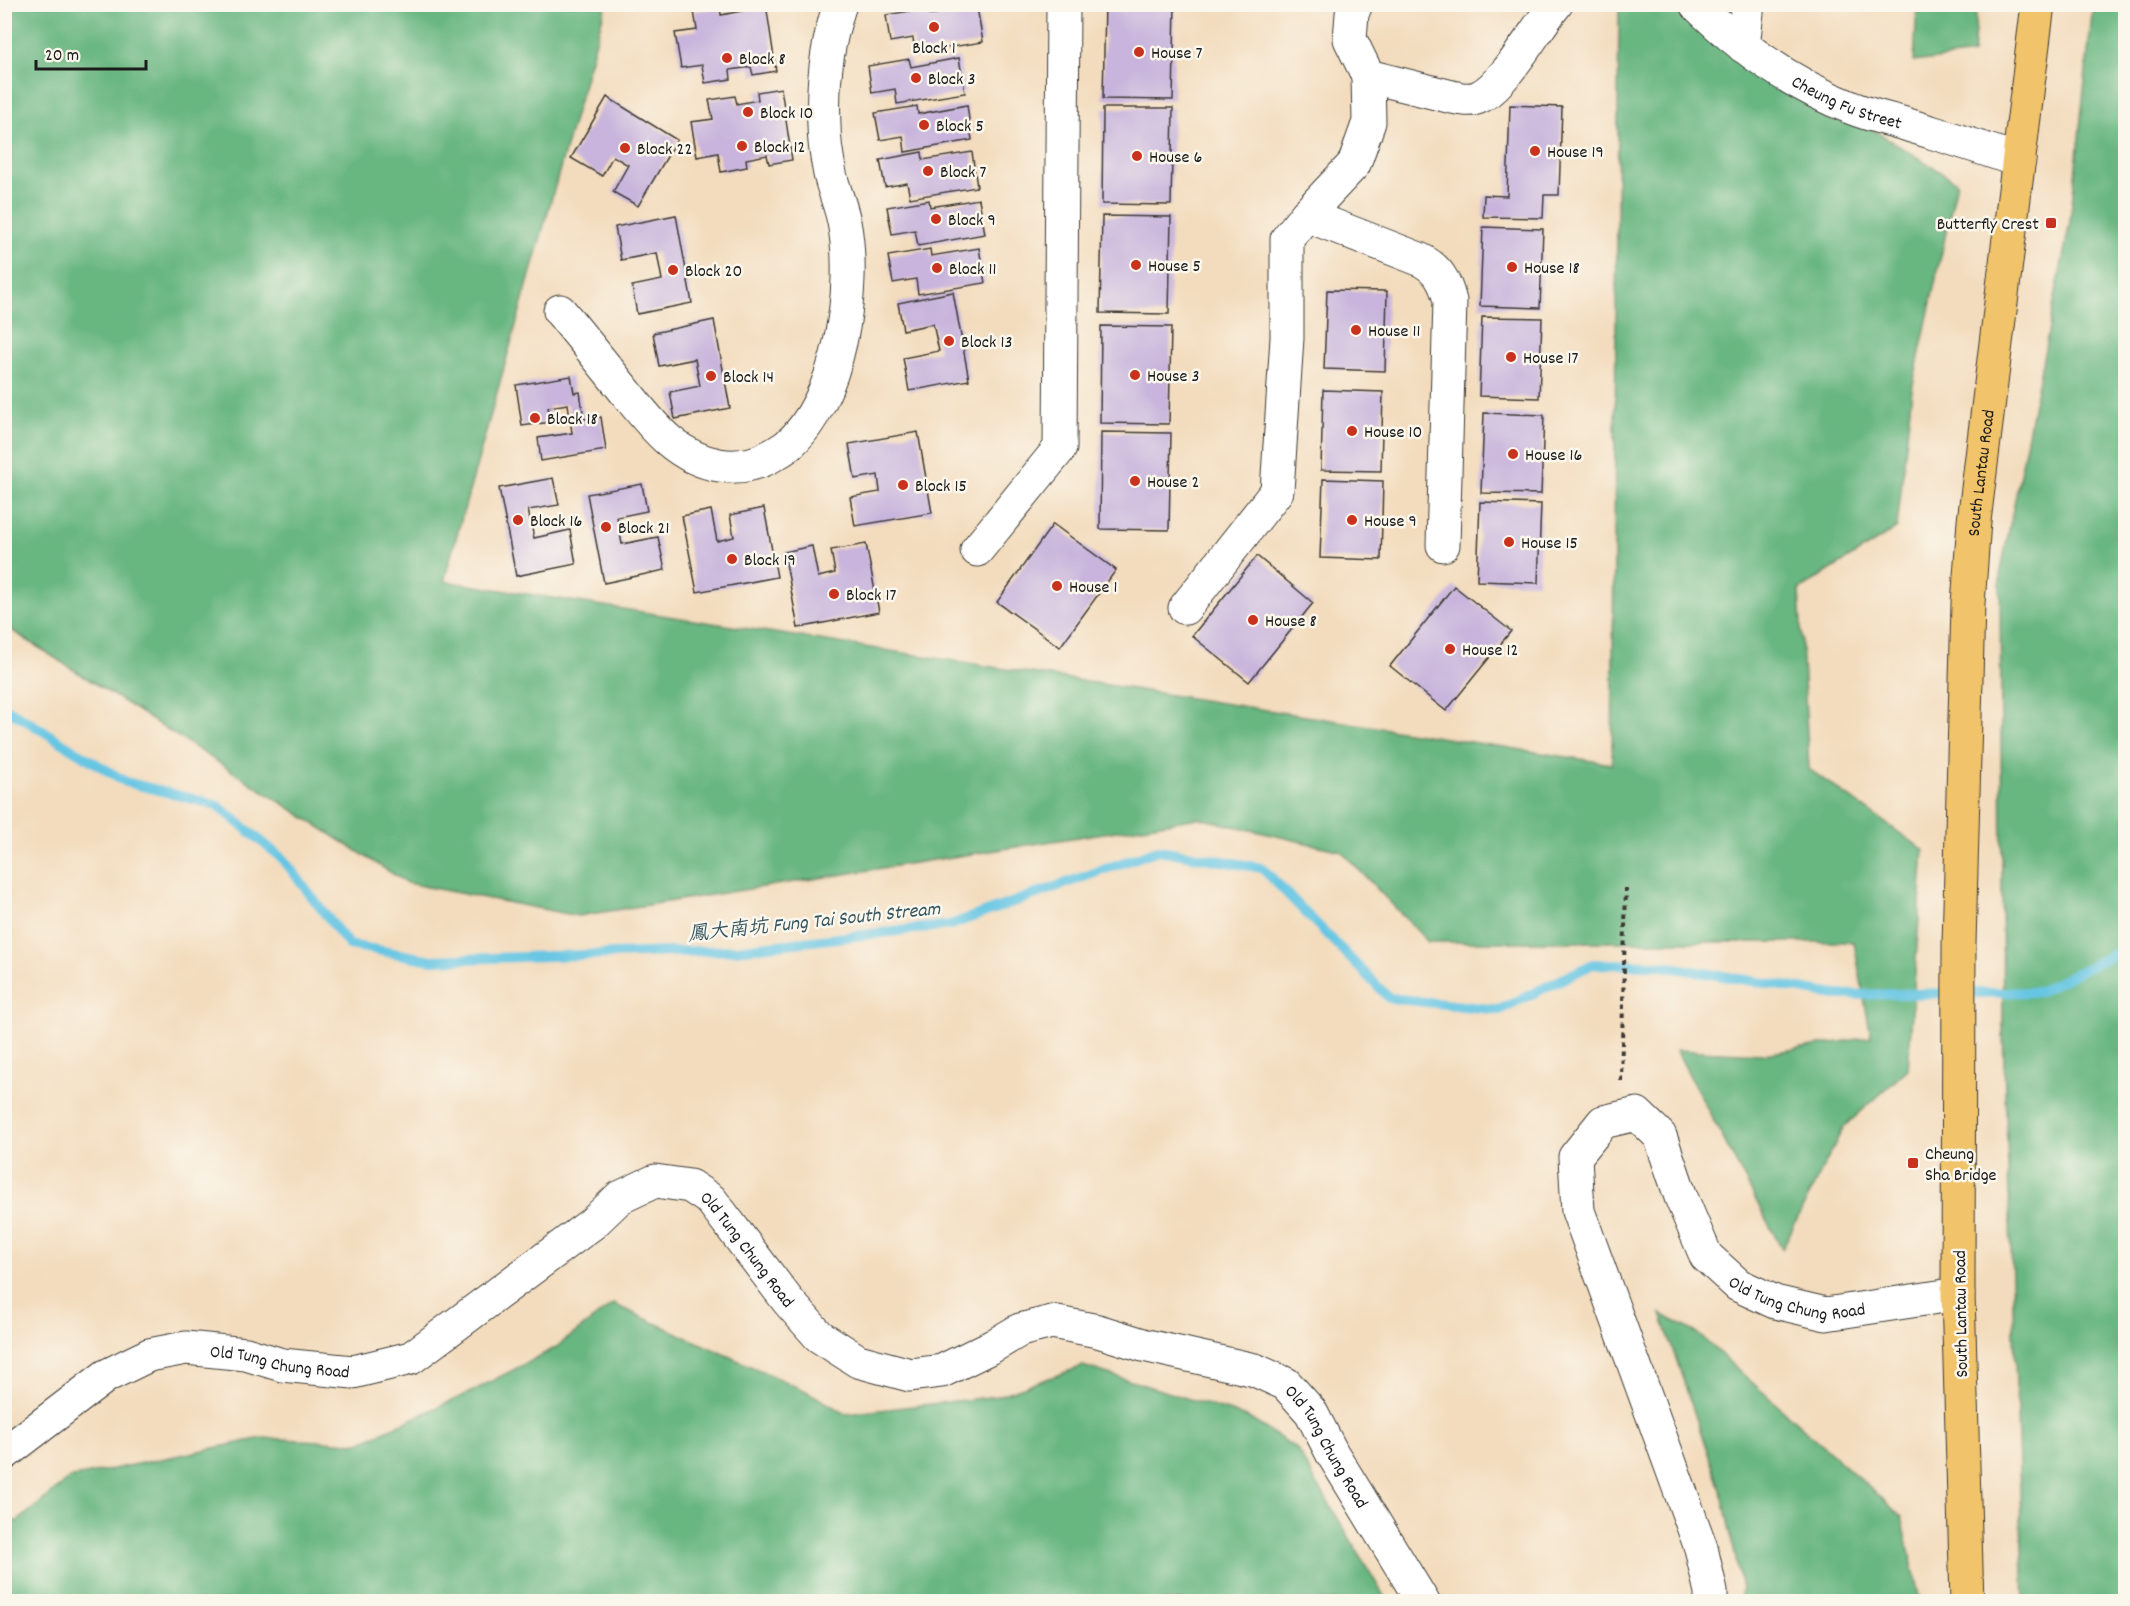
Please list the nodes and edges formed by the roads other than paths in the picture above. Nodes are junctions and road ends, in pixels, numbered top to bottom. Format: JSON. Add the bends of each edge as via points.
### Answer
{"nodes":[{"id":1,"x":840,"y":4,"type":"edge"},
{"id":2,"x":1063,"y":4,"type":"edge"},
{"id":3,"x":1356,"y":4,"type":"edge"},
{"id":4,"x":1556,"y":4,"type":"edge"},
{"id":5,"x":1696,"y":4,"type":"edge"},
{"id":6,"x":1748,"y":4,"type":"edge"},
{"id":7,"x":2038,"y":4,"type":"edge"},
{"id":8,"x":1743,"y":46,"type":"junction"},
{"id":9,"x":1368,"y":76,"type":"junction"},
{"id":10,"x":2019,"y":161,"type":"junction"},
{"id":11,"x":1306,"y":215,"type":"junction"},
{"id":12,"x":560,"y":311,"type":"dead end"},
{"id":13,"x":1443,"y":545,"type":"dead end"},
{"id":14,"x":977,"y":550,"type":"dead end"},
{"id":15,"x":1185,"y":608,"type":"dead end"},
{"id":16,"x":1958,"y":1294,"type":"junction"},
{"id":17,"x":4,"y":1454,"type":"edge"},
{"id":18,"x":1423,"y":1602,"type":"edge"},
{"id":19,"x":1711,"y":1602,"type":"edge"},
{"id":20,"x":1967,"y":1602,"type":"edge"}],
"edges":[{"from":1,"to":12,"type":"street","via":[[832,27],[825,76],[824,126],[830,175],[844,222],[849,272],[844,323],[821,400],[786,447],[760,462],[731,467],[702,462],[676,448],[654,427]]},
{"from":2,"to":14,"type":"street","via":[[1060,448]]},
{"from":3,"to":9,"type":"street","via":[[1350,39]]},
{"from":4,"to":9,"type":"street","via":[[1502,78],[1479,97],[1452,98]]},
{"from":5,"to":8,"type":"street","name":"Cheung Fu Street"},
{"from":6,"to":8,"type":"street"},
{"from":7,"to":10,"type":"main road","name":"South Lantau Road"},
{"from":8,"to":10,"type":"street","name":"Cheung Fu Street","via":[[1806,86],[1853,108]]},
{"from":9,"to":11,"type":"street","via":[[1369,122],[1354,164]]},
{"from":10,"to":16,"type":"main road","name":"South Lantau Road","via":[[1970,580],[1959,945]]},
{"from":11,"to":13,"type":"street","via":[[1425,262],[1446,285],[1450,301]]},
{"from":11,"to":15,"type":"street","via":[[1287,239],[1287,338],[1277,491]]},
{"from":16,"to":19,"type":"street","name":"Old Tung Chung Road","via":[[1826,1314],[1775,1302],[1738,1285],[1706,1256],[1660,1136],[1637,1114],[1603,1122],[1575,1157],[1578,1211],[1701,1548]]},
{"from":16,"to":20,"type":"main road","name":"South Lantau Road"},
{"from":17,"to":18,"type":"street","name":"Old Tung Chung Road","via":[[106,1376],[148,1355],[186,1348],[246,1354],[282,1365],[353,1372],[411,1358],[593,1223],[619,1198],[655,1181],[690,1186],[711,1200],[819,1336],[858,1361],[910,1375],[942,1371],[1020,1330],[1052,1322],[1255,1370],[1286,1384],[1311,1412]]}]}
